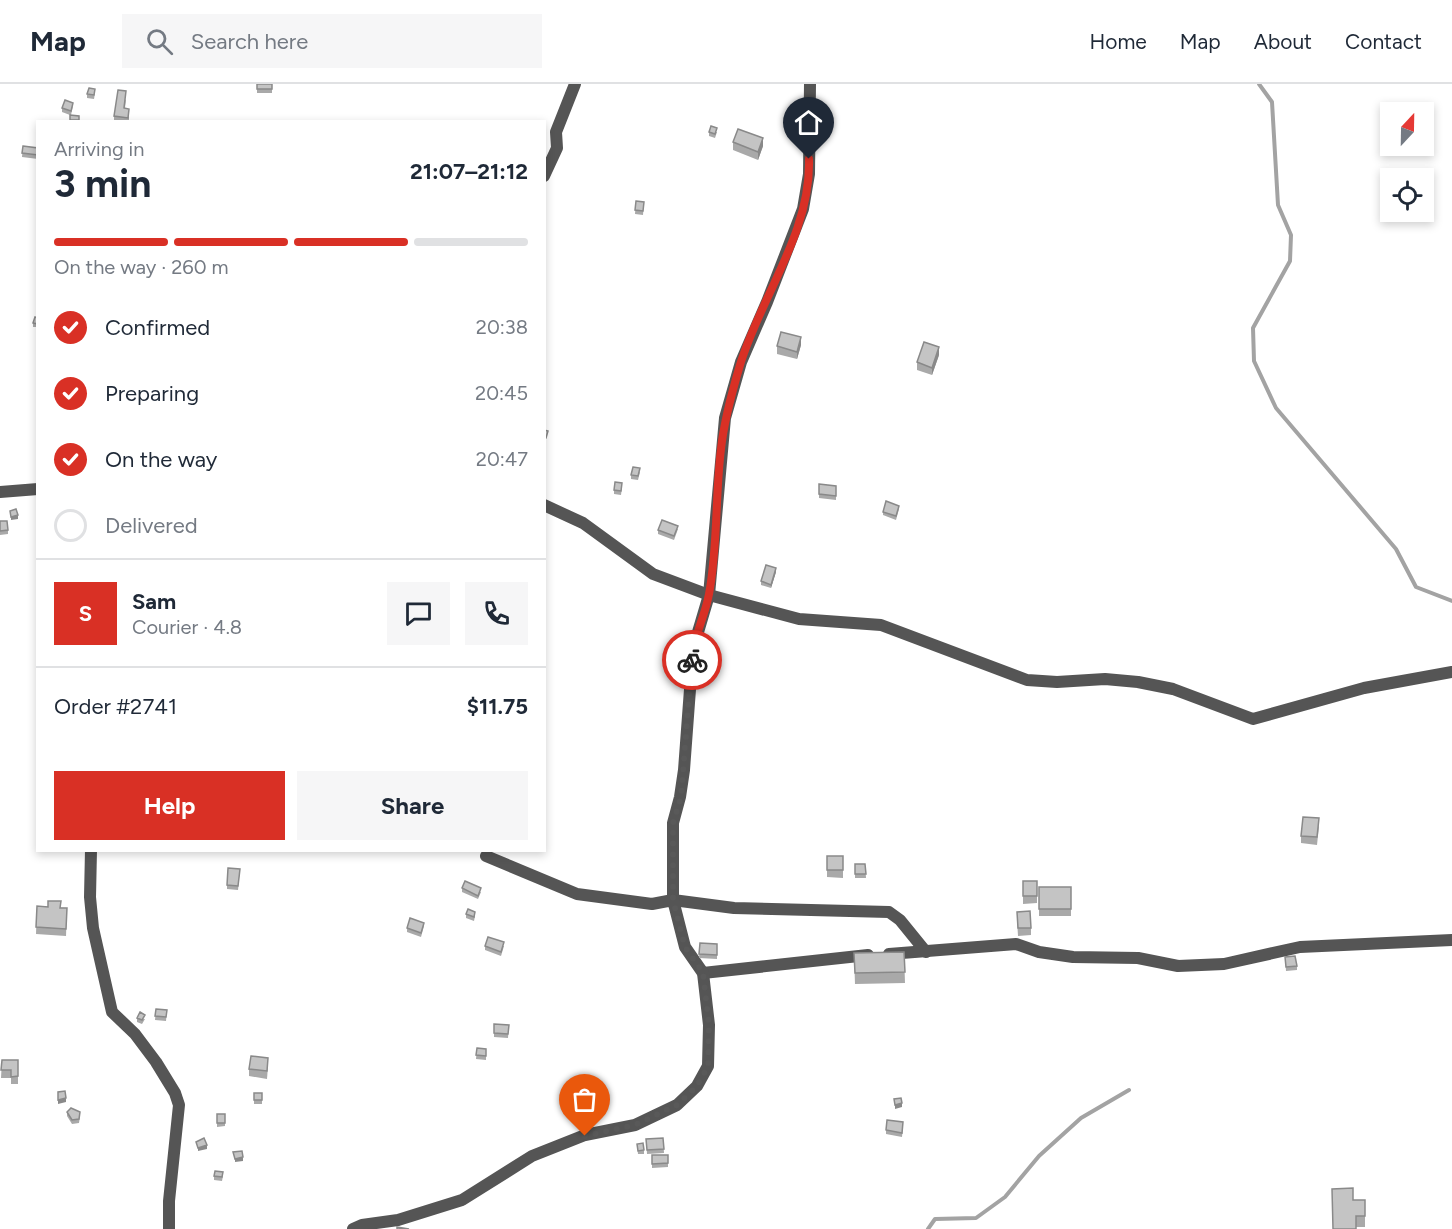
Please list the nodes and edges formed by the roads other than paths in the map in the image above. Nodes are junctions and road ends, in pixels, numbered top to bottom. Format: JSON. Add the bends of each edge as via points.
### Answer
{"nodes":[{"id":1,"x":574,"y":84,"type":"edge"},
{"id":2,"x":810,"y":84,"type":"edge"},
{"id":3,"x":546,"y":172,"type":"edge"},
{"id":4,"x":36,"y":489,"type":"edge"},
{"id":5,"x":0,"y":492,"type":"edge"},
{"id":6,"x":546,"y":507,"type":"edge"},
{"id":7,"x":709,"y":595,"type":"junction"},
{"id":8,"x":1452,"y":672,"type":"edge"},
{"id":9,"x":91,"y":852,"type":"edge"},
{"id":10,"x":486,"y":856,"type":"dead end"},
{"id":11,"x":673,"y":900,"type":"junction"},
{"id":12,"x":1452,"y":940,"type":"edge"},
{"id":13,"x":926,"y":952,"type":"junction"},
{"id":14,"x":703,"y":973,"type":"junction"},
{"id":15,"x":169,"y":1229,"type":"edge"},
{"id":16,"x":353,"y":1229,"type":"edge"}],
"edges":[{"from":1,"to":3,"type":"street","via":[[556,132],[557,148]]},
{"from":2,"to":7,"type":"street","via":[[809,174],[803,209],[741,362],[725,418]]},
{"from":4,"to":5,"type":"street"},
{"from":6,"to":7,"type":"street","via":[[583,523],[653,574]]},
{"from":7,"to":8,"type":"street","via":[[799,619],[881,625],[1027,680],[1138,682],[1173,689],[1253,719],[1364,688]]},
{"from":7,"to":11,"type":"street","via":[[693,649],[684,770],[672,832]]},
{"from":9,"to":15,"type":"street","via":[[93,928],[112,1012],[156,1062],[179,1105]]},
{"from":10,"to":11,"type":"street","via":[[577,894],[652,904]]},
{"from":11,"to":13,"type":"street","via":[[734,908],[889,912]]},
{"from":11,"to":14,"type":"street","via":[[685,947]]},
{"from":12,"to":13,"type":"street","via":[[1300,947],[1224,964],[1178,966],[1138,957],[1073,957],[1016,944]]},
{"from":13,"to":14,"type":"street"},
{"from":14,"to":16,"type":"street","via":[[709,1025],[708,1066],[697,1086],[677,1105],[635,1125],[585,1136],[532,1156],[462,1200]]}]}
